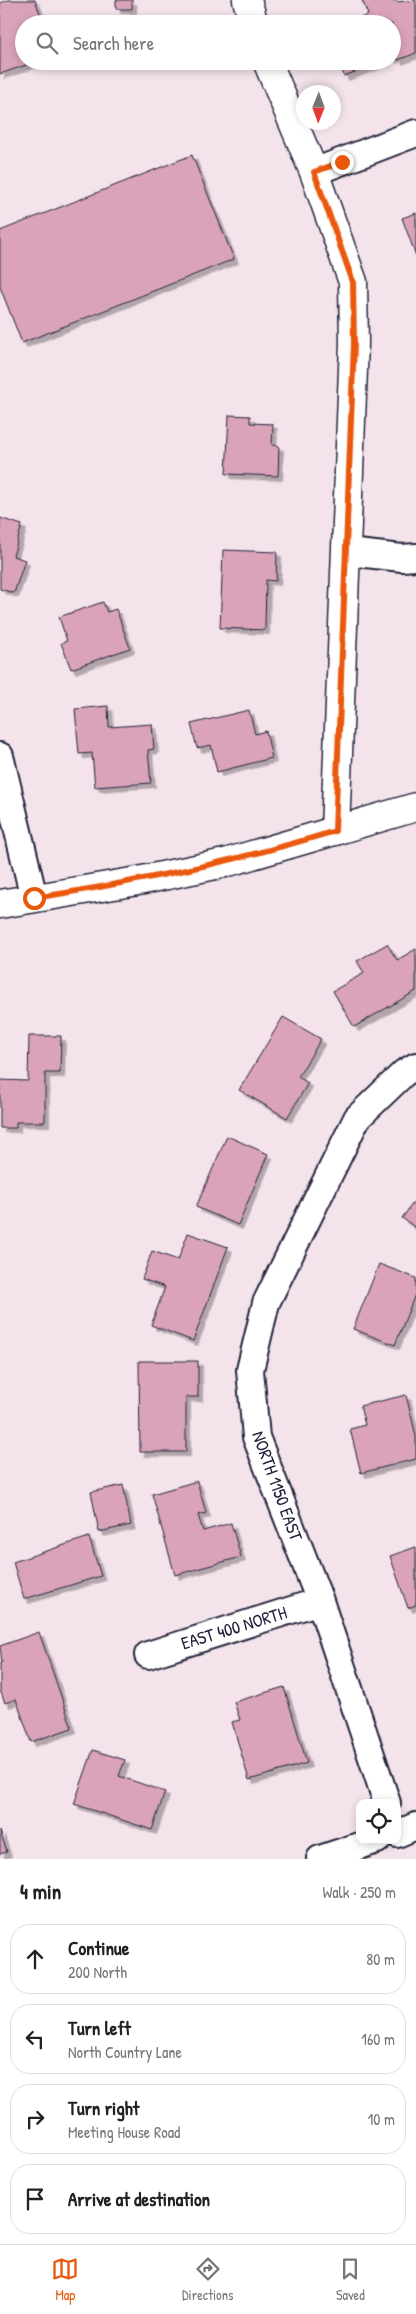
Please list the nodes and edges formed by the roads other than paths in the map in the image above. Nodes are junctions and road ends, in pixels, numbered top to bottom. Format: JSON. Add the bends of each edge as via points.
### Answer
{"nodes":[{"id":1,"x":247,"y":0,"type":"edge"},
{"id":2,"x":251,"y":15,"type":"edge"},
{"id":3,"x":271,"y":70,"type":"edge"},
{"id":4,"x":416,"y":133,"type":"edge"},
{"id":5,"x":314,"y":172,"type":"junction"},
{"id":6,"x":348,"y":552,"type":"junction"},
{"id":7,"x":416,"y":557,"type":"edge"},
{"id":8,"x":0,"y":756,"type":"edge"},
{"id":9,"x":416,"y":807,"type":"edge"},
{"id":10,"x":335,"y":831,"type":"junction"},
{"id":11,"x":34,"y":898,"type":"junction"},
{"id":12,"x":0,"y":904,"type":"edge"},
{"id":13,"x":416,"y":1066,"type":"edge"},
{"id":14,"x":320,"y":1601,"type":"junction"},
{"id":15,"x":148,"y":1656,"type":"dead end"},
{"id":16,"x":386,"y":1799,"type":"edge"},
{"id":17,"x":416,"y":1826,"type":"edge"},
{"id":18,"x":401,"y":1832,"type":"edge"},
{"id":19,"x":365,"y":1844,"type":"edge"},
{"id":20,"x":320,"y":1859,"type":"edge"}],
"edges":[{"from":1,"to":2,"type":"street"},
{"from":3,"to":5,"type":"street"},
{"from":4,"to":5,"type":"street"},
{"from":5,"to":6,"type":"street","via":[[353,282]]},
{"from":6,"to":7,"type":"street"},
{"from":6,"to":10,"type":"street"},
{"from":8,"to":11,"type":"street"},
{"from":9,"to":10,"type":"street"},
{"from":10,"to":11,"type":"street","via":[[225,863]]},
{"from":11,"to":12,"type":"street"},
{"from":13,"to":14,"type":"street","name":"NORTH 1150 EAST","via":[[404,1073],[357,1118],[266,1303],[250,1370],[256,1437]]},
{"from":14,"to":15,"type":"street","name":"EAST 400 NORTH"},
{"from":14,"to":16,"type":"street","name":"NORTH 1150 EAST"},
{"from":17,"to":18,"type":"street"},
{"from":19,"to":20,"type":"street"}]}
